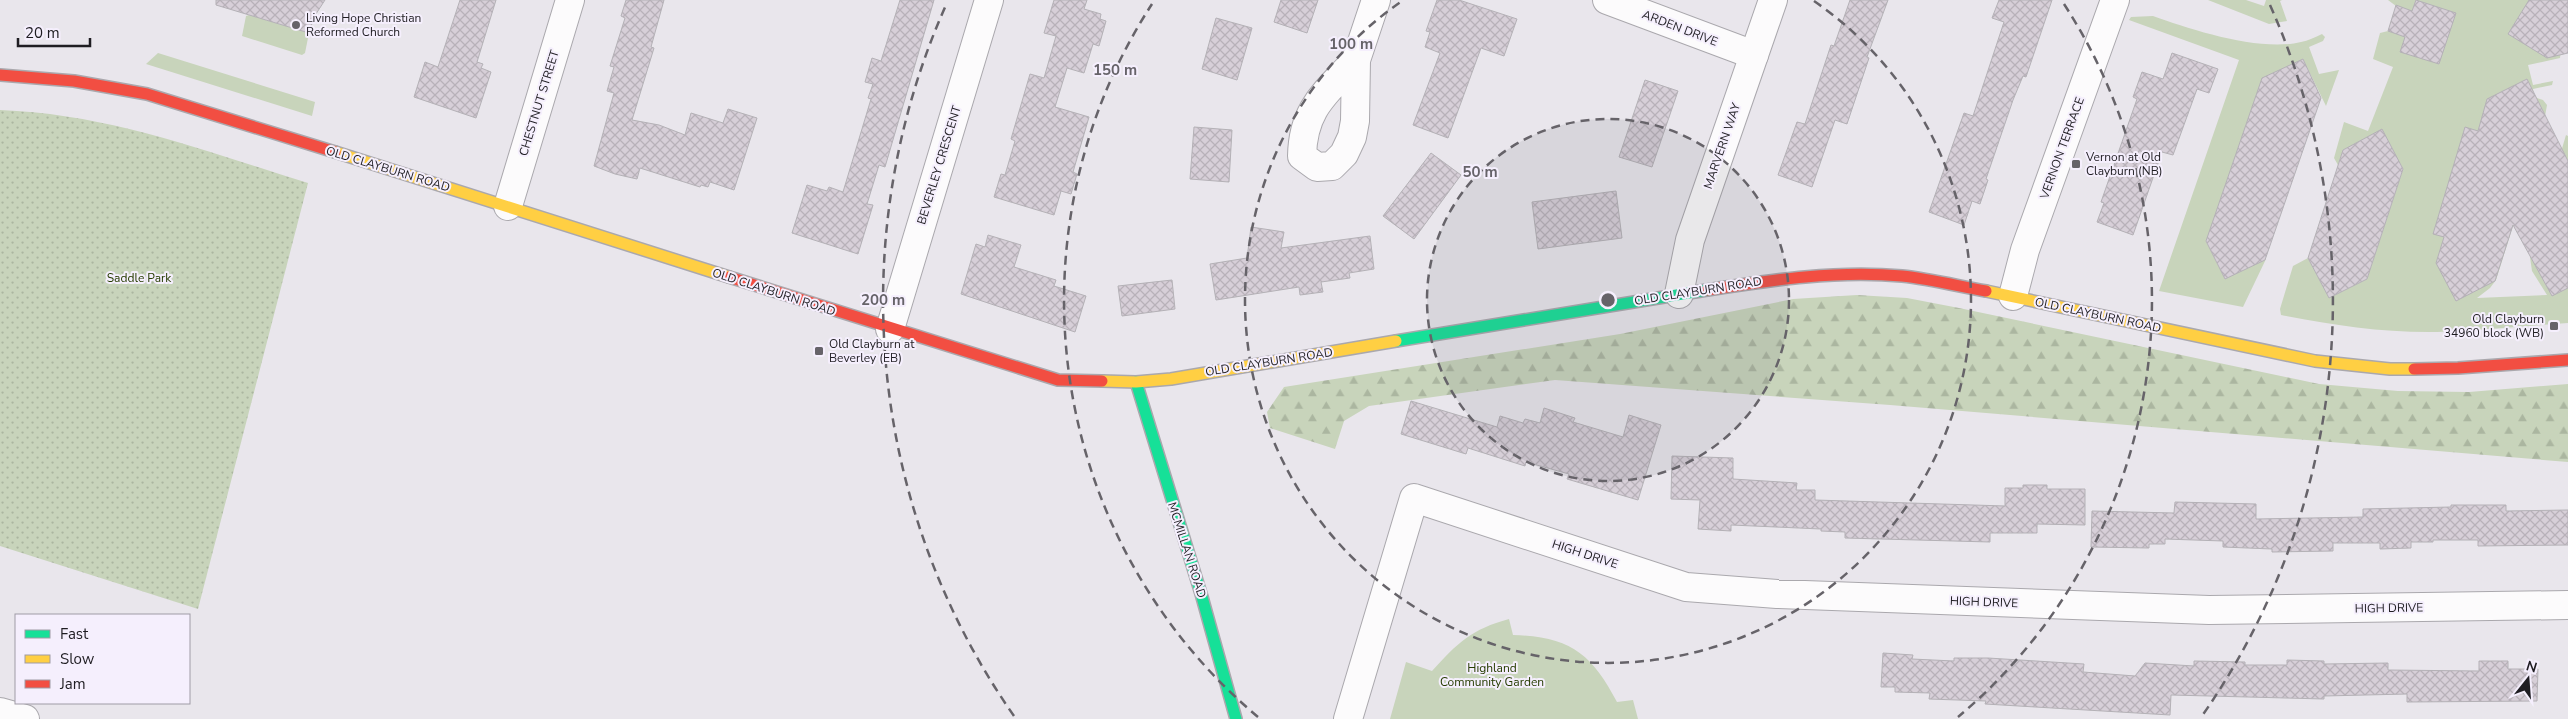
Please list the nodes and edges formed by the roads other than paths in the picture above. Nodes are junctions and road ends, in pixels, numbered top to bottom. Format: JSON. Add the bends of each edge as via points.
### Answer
{"nodes":[{"id":1,"x":570,"y":0,"type":"edge"},
{"id":2,"x":989,"y":0,"type":"edge"},
{"id":3,"x":1376,"y":0,"type":"edge"},
{"id":4,"x":1607,"y":0,"type":"edge"},
{"id":5,"x":1774,"y":0,"type":"edge"},
{"id":6,"x":2115,"y":0,"type":"edge"},
{"id":7,"x":1754,"y":55,"type":"junction"},
{"id":8,"x":1356,"y":60,"type":"dead end"},
{"id":9,"x":0,"y":75,"type":"edge"},
{"id":10,"x":508,"y":206,"type":"junction"},
{"id":11,"x":1679,"y":294,"type":"junction"},
{"id":12,"x":2013,"y":296,"type":"junction"},
{"id":13,"x":890,"y":329,"type":"junction"},
{"id":14,"x":2568,"y":360,"type":"edge"},
{"id":15,"x":1136,"y":382,"type":"junction"},
{"id":16,"x":2568,"y":605,"type":"edge"},
{"id":17,"x":1236,"y":719,"type":"edge"},
{"id":18,"x":1348,"y":719,"type":"edge"}],
"edges":[{"from":1,"to":10,"type":"street","name":"CHESTNUT STREET"},
{"from":2,"to":13,"type":"street","name":"BEVERLEY CRESCENT"},
{"from":3,"to":8,"type":"street"},
{"from":4,"to":7,"type":"street","name":"ARDEN DRIVE"},
{"from":5,"to":7,"type":"street","name":"MARVERN WAY"},
{"from":6,"to":12,"type":"street","name":"VERNON TERRACE","via":[[2024,250]]},
{"from":7,"to":11,"type":"street","name":"MARVERN WAY","via":[[1690,240]]},
{"from":9,"to":10,"type":"main road","name":"OLD CLAYBURN ROAD","via":[[92,83],[147,94]]},
{"from":10,"to":13,"type":"main road","name":"OLD CLAYBURN ROAD"},
{"from":11,"to":12,"type":"main road","name":"OLD CLAYBURN ROAD","via":[[1799,276],[1850,274],[1903,276]]},
{"from":11,"to":15,"type":"main road","name":"OLD CLAYBURN ROAD","via":[[1171,379]]},
{"from":12,"to":14,"type":"main road","name":"OLD CLAYBURN ROAD","via":[[2315,361],[2390,369]]},
{"from":13,"to":15,"type":"main road","name":"OLD CLAYBURN ROAD","via":[[1058,380]]},
{"from":15,"to":17,"type":"main road","name":"MCMILLAN ROAD"},
{"from":16,"to":18,"type":"street","name":"HIGH DRIVE","via":[[2210,610],[1777,594],[1686,586],[1414,498]]}]}
